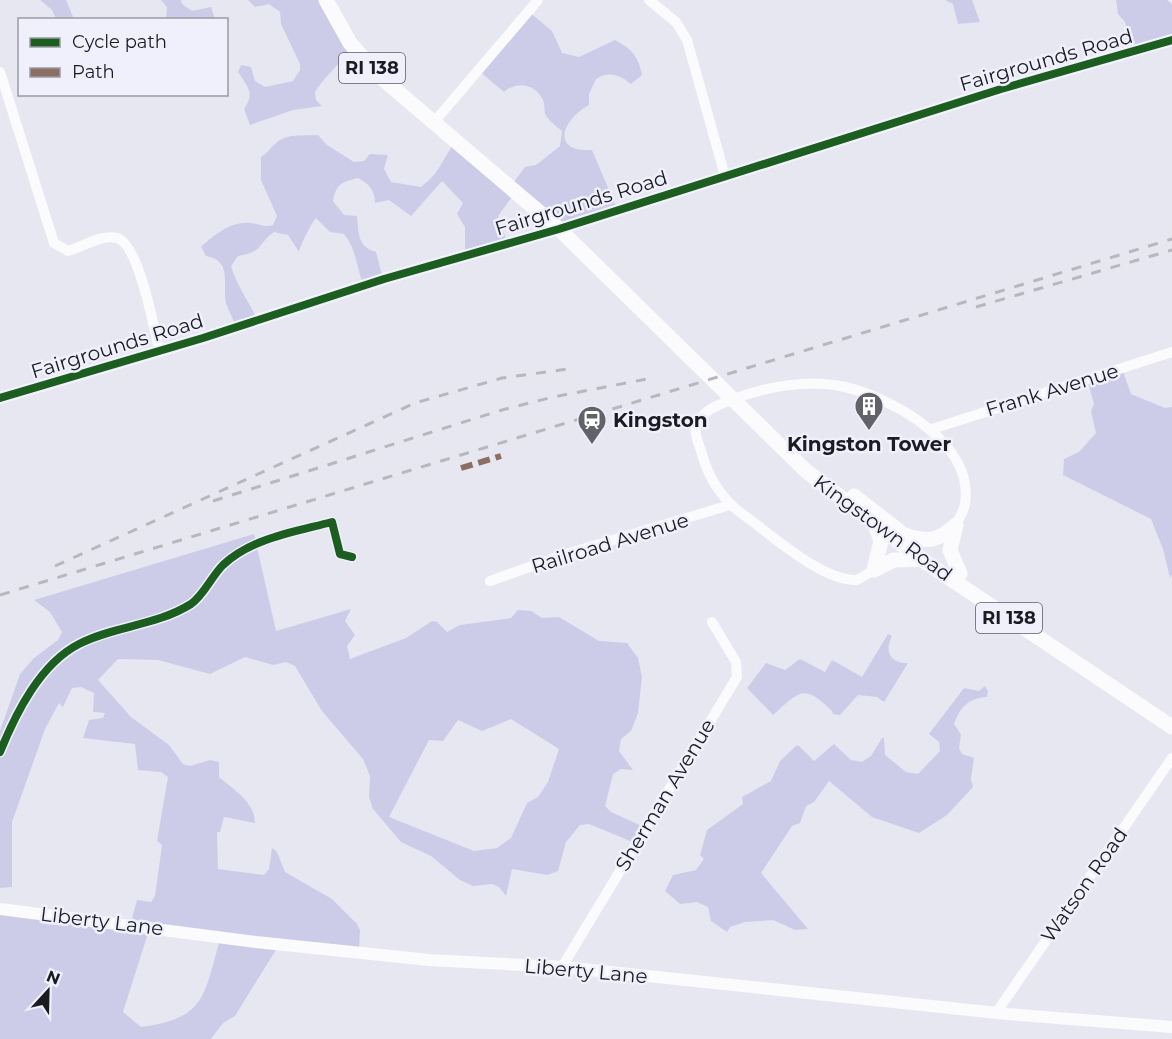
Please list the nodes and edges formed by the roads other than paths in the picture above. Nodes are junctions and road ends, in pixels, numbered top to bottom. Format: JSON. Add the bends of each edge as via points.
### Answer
{"nodes":[{"id":1,"x":326,"y":0,"type":"edge"},
{"id":2,"x":538,"y":0,"type":"edge"},
{"id":3,"x":650,"y":0,"type":"edge"},
{"id":4,"x":1172,"y":40,"type":"edge"},
{"id":5,"x":0,"y":72,"type":"edge"},
{"id":6,"x":435,"y":121,"type":"junction"},
{"id":7,"x":724,"y":176,"type":"junction"},
{"id":8,"x":559,"y":229,"type":"junction"},
{"id":9,"x":159,"y":350,"type":"junction"},
{"id":10,"x":1172,"y":352,"type":"edge"},
{"id":11,"x":0,"y":398,"type":"edge"},
{"id":12,"x":740,"y":402,"type":"junction"},
{"id":13,"x":932,"y":429,"type":"junction"},
{"id":14,"x":730,"y":505,"type":"junction"},
{"id":15,"x":956,"y":525,"type":"junction"},
{"id":16,"x":876,"y":527,"type":"junction"},
{"id":17,"x":902,"y":534,"type":"junction"},
{"id":18,"x":921,"y":559,"type":"junction"},
{"id":19,"x":874,"y":570,"type":"junction"},
{"id":20,"x":960,"y":574,"type":"junction"},
{"id":21,"x":490,"y":581,"type":"dead end"},
{"id":22,"x":712,"y":622,"type":"dead end"},
{"id":23,"x":1098,"y":676,"type":"junction"},
{"id":24,"x":1172,"y":727,"type":"edge"},
{"id":25,"x":1172,"y":758,"type":"edge"},
{"id":26,"x":0,"y":909,"type":"edge"},
{"id":27,"x":562,"y":967,"type":"junction"},
{"id":28,"x":996,"y":1013,"type":"junction"},
{"id":29,"x":1172,"y":1027,"type":"edge"}],
"edges":[{"from":1,"to":6,"type":"main road","name":"Kingstown Road","number":"RI 138","via":[[362,58]]},
{"from":2,"to":6,"type":"street"},
{"from":3,"to":7,"type":"street","via":[[676,22],[687,40]]},
{"from":4,"to":7,"type":"street","name":"Fairgrounds Road"},
{"from":5,"to":9,"type":"street","via":[[54,243],[68,251],[106,238],[126,243],[140,276]]},
{"from":6,"to":8,"type":"main road","name":"Kingstown Road","number":"RI 138"},
{"from":7,"to":8,"type":"street","name":"Fairgrounds Road"},
{"from":8,"to":9,"type":"street","name":"Fairgrounds Road"},
{"from":8,"to":12,"type":"main road","name":"Kingstown Road","number":"RI 138"},
{"from":9,"to":11,"type":"street","name":"Fairgrounds Road"},
{"from":10,"to":13,"type":"street","name":"Frank Avenue"},
{"from":12,"to":16,"type":"main road","name":"Kingstown Road","number":"RI 138","via":[[805,470]]},
{"from":12,"to":17,"type":"main road","name":"Kingstown Road","number":"RI 138"},
{"from":13,"to":14,"type":"street","via":[[891,404],[845,387],[792,385],[747,394],[707,410],[695,431],[714,483]]},
{"from":13,"to":15,"type":"street","via":[[959,466],[965,505]]},
{"from":14,"to":19,"type":"street","via":[[834,576],[857,580]]},
{"from":14,"to":21,"type":"street","name":"Railroad Avenue"},
{"from":15,"to":17,"type":"main road","via":[[930,541]]},
{"from":15,"to":20,"type":"main road","via":[[950,550]]},
{"from":16,"to":18,"type":"main road","name":"Kingstown Road","number":"RI 138"},
{"from":16,"to":19,"type":"main road","via":[[881,541]]},
{"from":17,"to":20,"type":"main road","name":"Kingstown Road","number":"RI 138"},
{"from":18,"to":19,"type":"main road","via":[[894,560]]},
{"from":18,"to":23,"type":"main road","name":"Kingstown Road","number":"RI 138"},
{"from":20,"to":23,"type":"main road","name":"Kingstown Road","number":"RI 138","via":[[1083,661]]},
{"from":22,"to":27,"type":"street","name":"Sherman Avenue","via":[[736,662],[737,677]]},
{"from":23,"to":24,"type":"main road","name":"Kingstown Road","number":"RI 138"},
{"from":25,"to":28,"type":"street","name":"Watson Road"},
{"from":26,"to":27,"type":"street","name":"Liberty Lane","via":[[429,960]]},
{"from":27,"to":28,"type":"street","name":"Liberty Lane"},
{"from":28,"to":29,"type":"street","name":"Liberty Lane"}]}
